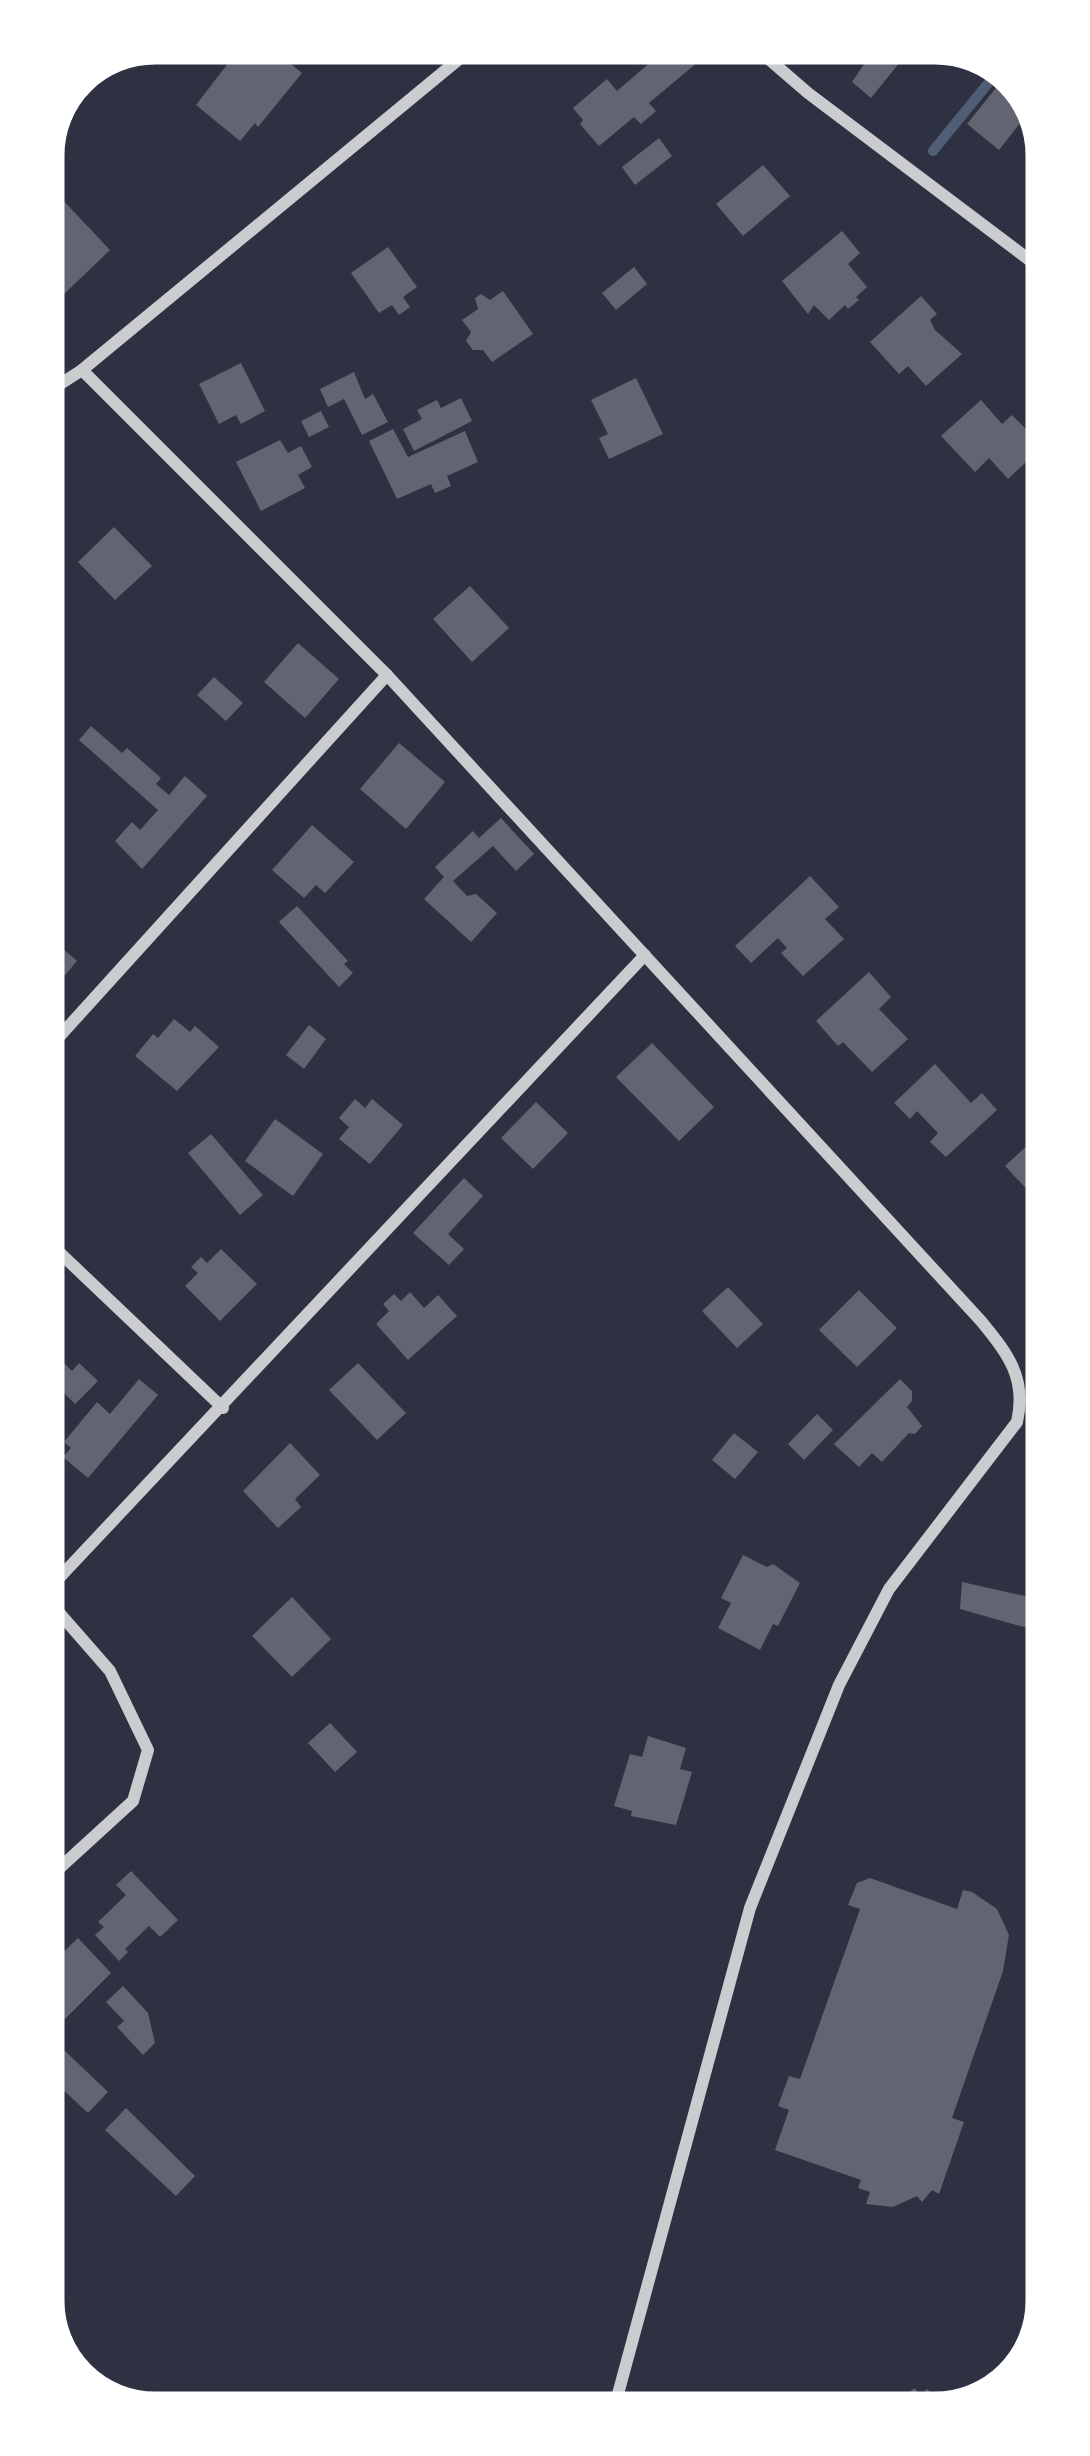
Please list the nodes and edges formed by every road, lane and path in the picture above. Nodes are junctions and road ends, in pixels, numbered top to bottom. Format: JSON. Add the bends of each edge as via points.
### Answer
{"nodes":[{"id":1,"x":462,"y":57,"type":"edge"},
{"id":2,"x":766,"y":57,"type":"edge"},
{"id":3,"x":1033,"y":263,"type":"edge"},
{"id":4,"x":82,"y":370,"type":"junction"},
{"id":5,"x":57,"y":386,"type":"edge"},
{"id":6,"x":387,"y":675,"type":"junction"},
{"id":7,"x":645,"y":955,"type":"junction"},
{"id":8,"x":57,"y":1039,"type":"edge"},
{"id":9,"x":57,"y":1250,"type":"edge"},
{"id":10,"x":223,"y":1408,"type":"junction"},
{"id":11,"x":57,"y":1578,"type":"edge"},
{"id":12,"x":57,"y":1610,"type":"edge"},
{"id":13,"x":57,"y":1870,"type":"edge"},
{"id":14,"x":617,"y":2399,"type":"edge"}],
"edges":[{"from":1,"to":4,"type":"street"},
{"from":2,"to":3,"type":"street"},
{"from":4,"to":5,"type":"street"},
{"from":4,"to":6,"type":"street"},
{"from":6,"to":7,"type":"street"},
{"from":6,"to":8,"type":"street"},
{"from":7,"to":10,"type":"street"},
{"from":7,"to":14,"type":"street","via":[[981,1321],[1010,1357],[1022,1399],[1017,1422],[889,1589],[838,1685],[750,1908]]},
{"from":9,"to":10,"type":"street"},
{"from":10,"to":11,"type":"street"},
{"from":12,"to":13,"type":"street","via":[[110,1671],[148,1750],[133,1801]]}]}
